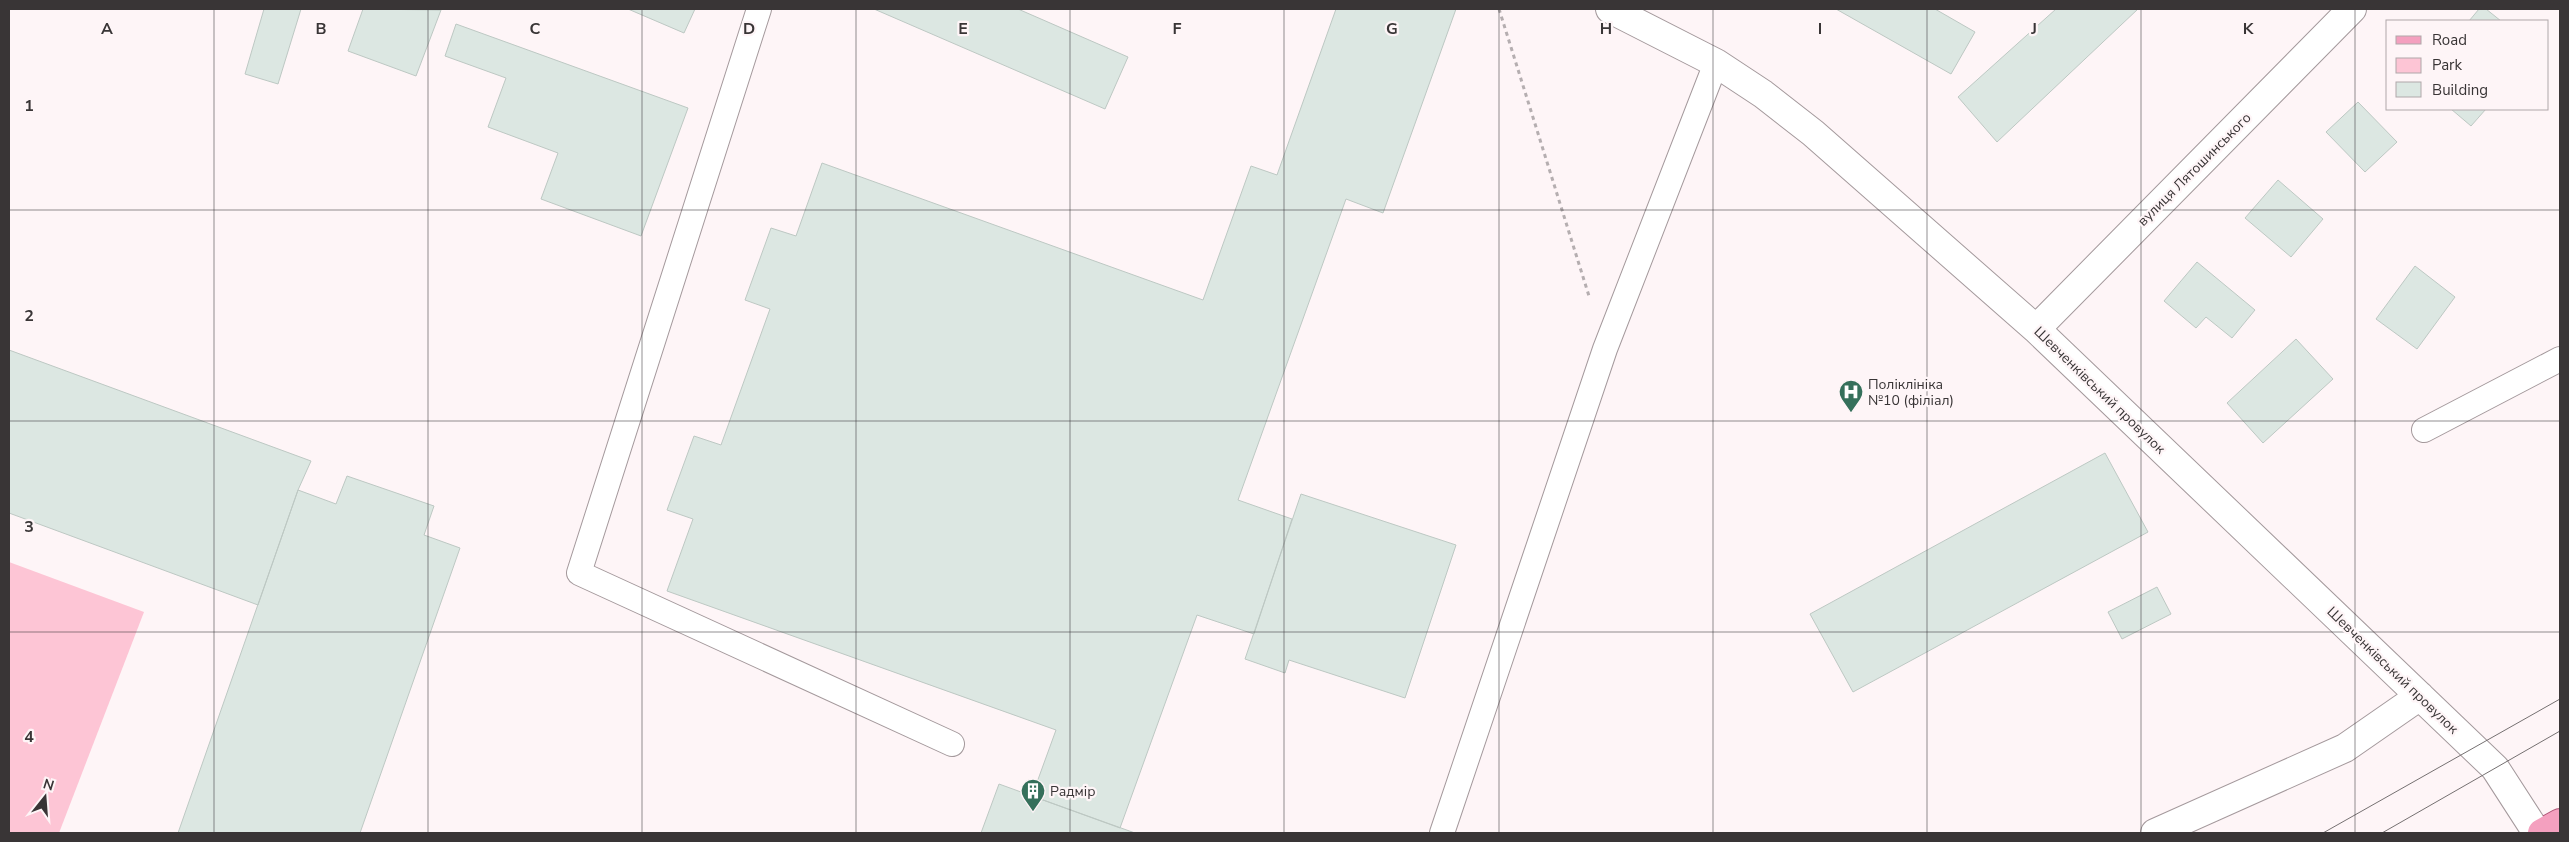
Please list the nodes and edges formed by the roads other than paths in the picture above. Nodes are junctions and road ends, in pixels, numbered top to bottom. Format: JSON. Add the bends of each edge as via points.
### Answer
{"nodes":[{"id":1,"x":759,"y":9,"type":"edge"},
{"id":2,"x":1610,"y":9,"type":"edge"},
{"id":3,"x":2352,"y":9,"type":"edge"},
{"id":4,"x":1716,"y":63,"type":"junction"},
{"id":5,"x":2036,"y":329,"type":"junction"},
{"id":6,"x":2560,"y":359,"type":"edge"},
{"id":7,"x":2424,"y":430,"type":"dead end"},
{"id":8,"x":2420,"y":696,"type":"junction"},
{"id":9,"x":952,"y":744,"type":"dead end"},
{"id":10,"x":2560,"y":823,"type":"edge"},
{"id":11,"x":1442,"y":833,"type":"edge"},
{"id":12,"x":2155,"y":833,"type":"edge"},
{"id":13,"x":2537,"y":833,"type":"edge"},
{"id":14,"x":2542,"y":833,"type":"edge"}],
"edges":[{"from":1,"to":9,"type":"lane","via":[[580,573]]},
{"from":2,"to":4,"type":"street","name":"Шевченківський провулок"},
{"from":3,"to":5,"type":"street","name":"вулиця Лятошинського"},
{"from":4,"to":5,"type":"street","name":"Шевченківський провулок","via":[[1813,133]]},
{"from":4,"to":11,"type":"lane","via":[[1605,349]]},
{"from":5,"to":8,"type":"street","name":"Шевченківський провулок"},
{"from":6,"to":7,"type":"lane"},
{"from":8,"to":12,"type":"street","via":[[2345,748]]},
{"from":8,"to":13,"type":"street","name":"Шевченківський провулок","via":[[2495,768]]},
{"from":10,"to":14,"type":"main road"}]}
